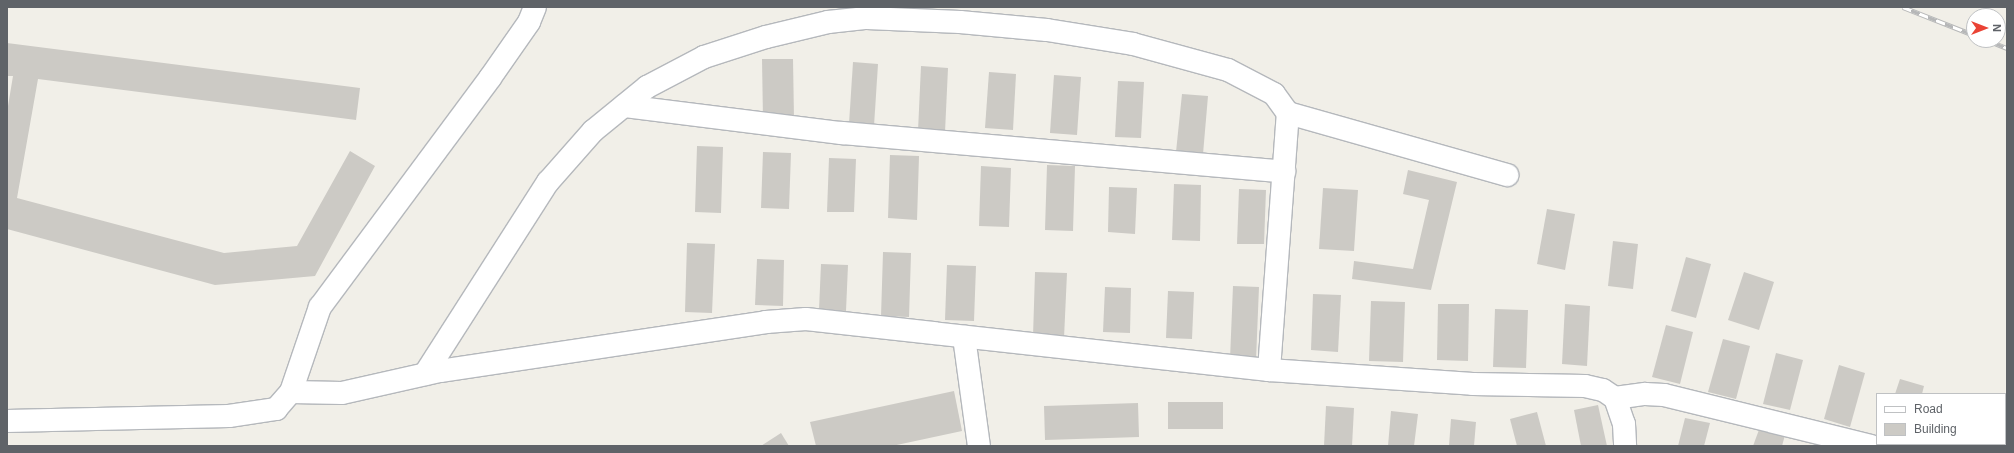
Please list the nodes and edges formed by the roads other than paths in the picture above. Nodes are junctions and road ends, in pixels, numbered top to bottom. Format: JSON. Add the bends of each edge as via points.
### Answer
{"nodes":[{"id":1,"x":535,"y":7,"type":"edge"},
{"id":2,"x":624,"y":106,"type":"junction"},
{"id":3,"x":1288,"y":113,"type":"junction"},
{"id":4,"x":1284,"y":172,"type":"junction"},
{"id":5,"x":1507,"y":175,"type":"dead end"},
{"id":6,"x":964,"y":337,"type":"junction"},
{"id":7,"x":1269,"y":370,"type":"junction"},
{"id":8,"x":425,"y":374,"type":"junction"},
{"id":9,"x":291,"y":392,"type":"junction"},
{"id":10,"x":1616,"y":398,"type":"junction"},
{"id":11,"x":7,"y":422,"type":"edge"},
{"id":12,"x":978,"y":446,"type":"edge"},
{"id":13,"x":1625,"y":446,"type":"edge"},
{"id":14,"x":1871,"y":446,"type":"edge"}],
"edges":[{"from":1,"to":9,"type":"street","via":[[529,22],[490,78],[320,307]]},
{"from":2,"to":3,"type":"street","via":[[647,87],[704,57],[766,37],[828,22],[867,18],[1039,29],[1134,44],[1228,70],[1274,94]]},
{"from":2,"to":4,"type":"street","via":[[850,134]]},
{"from":2,"to":8,"type":"street","via":[[593,131],[548,182]]},
{"from":3,"to":4,"type":"street"},
{"from":3,"to":5,"type":"street"},
{"from":4,"to":7,"type":"street"},
{"from":6,"to":7,"type":"street"},
{"from":6,"to":8,"type":"street","via":[[806,319],[766,322]]},
{"from":6,"to":12,"type":"street"},
{"from":7,"to":10,"type":"street","via":[[1473,384],[1585,386],[1603,390]]},
{"from":8,"to":9,"type":"street","via":[[342,393]]},
{"from":9,"to":11,"type":"street","via":[[276,409],[229,416]]},
{"from":10,"to":13,"type":"street","via":[[1624,424]]},
{"from":10,"to":14,"type":"street","via":[[1645,394],[1664,395]]}]}
